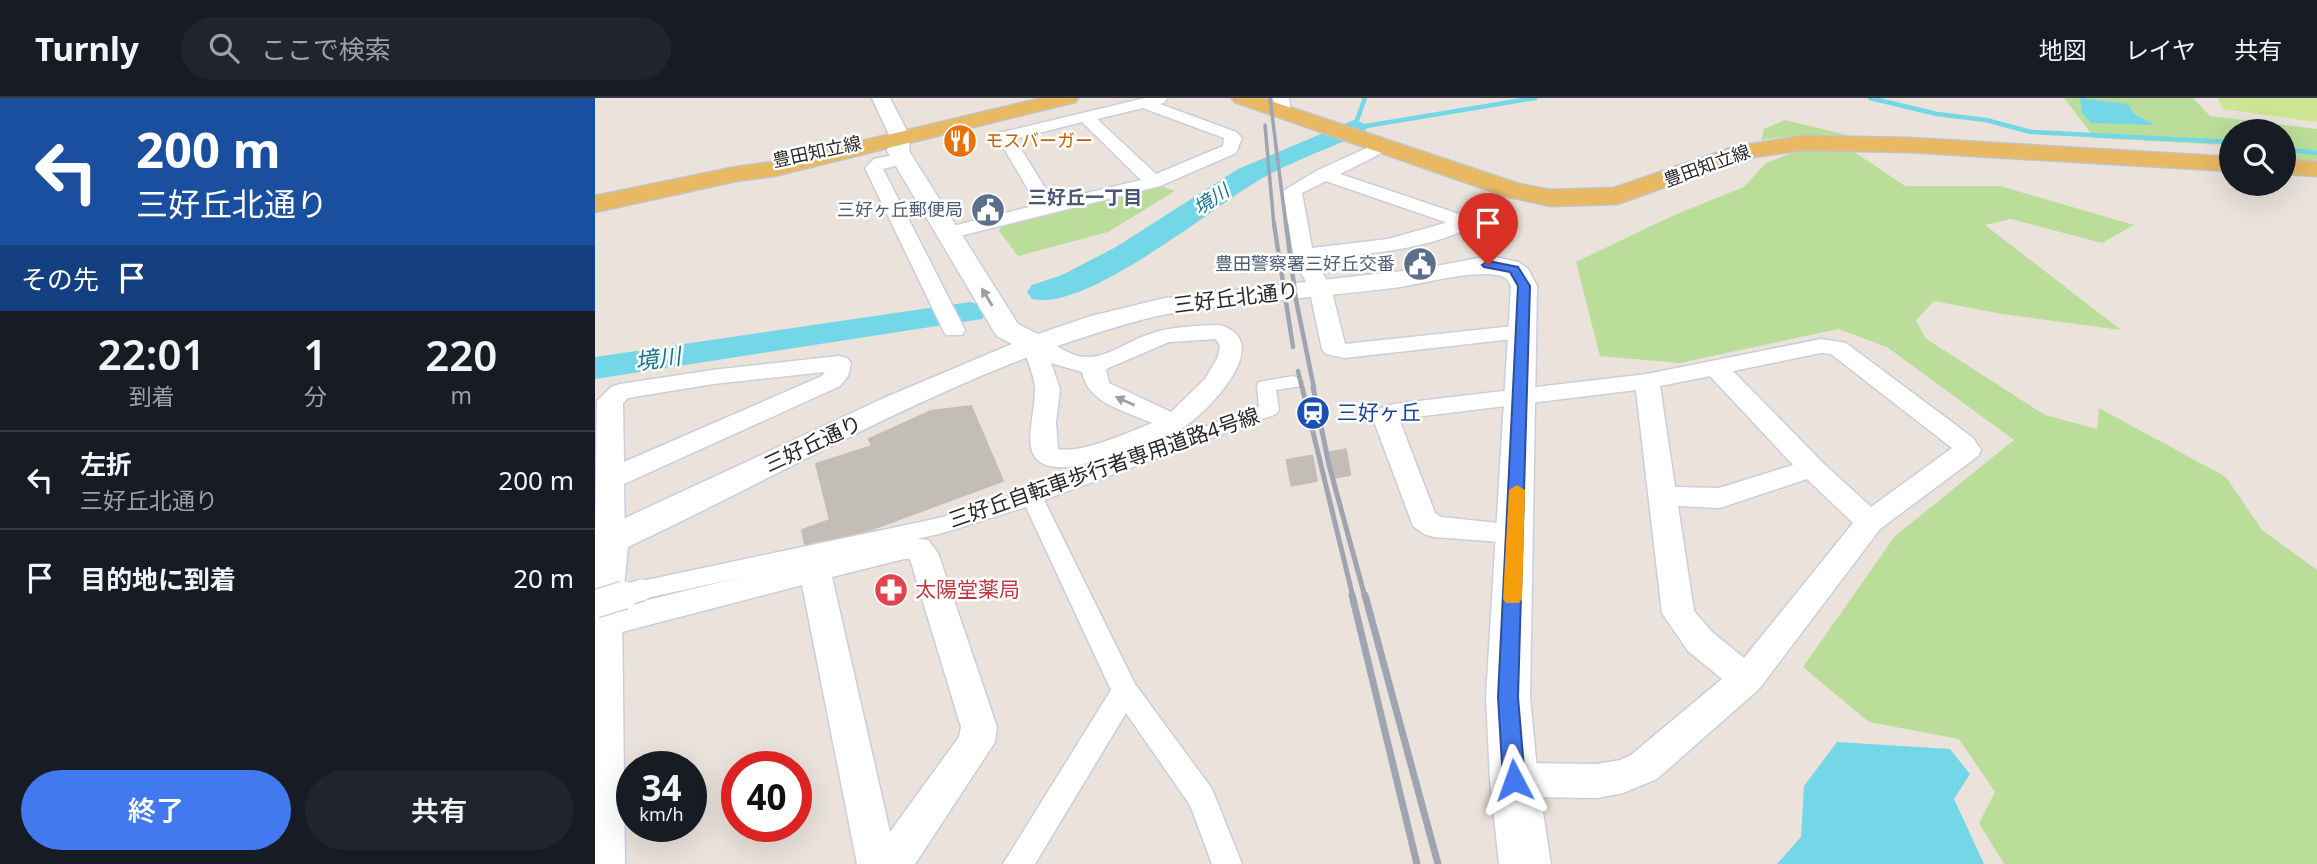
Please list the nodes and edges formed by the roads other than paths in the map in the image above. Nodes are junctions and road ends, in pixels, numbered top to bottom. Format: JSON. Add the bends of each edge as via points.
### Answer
{"nodes":[{"id":1,"x":881,"y":98,"type":"edge"},
{"id":2,"x":1068,"y":98,"type":"edge"},
{"id":3,"x":1166,"y":98,"type":"edge"},
{"id":4,"x":1242,"y":98,"type":"edge"},
{"id":5,"x":1144,"y":103,"type":"junction"},
{"id":6,"x":1282,"y":105,"type":"edge"},
{"id":7,"x":1086,"y":117,"type":"junction"},
{"id":8,"x":1373,"y":143,"type":"junction"},
{"id":9,"x":902,"y":147,"type":"junction"},
{"id":10,"x":2219,"y":163,"type":"edge"},
{"id":11,"x":2296,"y":168,"type":"edge"},
{"id":12,"x":2317,"y":169,"type":"edge"},
{"id":13,"x":1324,"y":174,"type":"junction"},
{"id":14,"x":1154,"y":183,"type":"junction"},
{"id":15,"x":595,"y":204,"type":"edge"},
{"id":16,"x":1048,"y":208,"type":"junction"},
{"id":17,"x":960,"y":230,"type":"junction"},
{"id":18,"x":986,"y":250,"type":"dead end"},
{"id":19,"x":1304,"y":255,"type":"junction"},
{"id":20,"x":1320,"y":288,"type":"junction"},
{"id":21,"x":1022,"y":307,"type":"dead end"},
{"id":22,"x":950,"y":321,"type":"dead end"},
{"id":23,"x":1523,"y":332,"type":"junction"},
{"id":24,"x":1033,"y":344,"type":"junction"},
{"id":25,"x":1093,"y":365,"type":"junction"},
{"id":26,"x":1716,"y":368,"type":"junction"},
{"id":27,"x":1647,"y":381,"type":"junction"},
{"id":28,"x":1294,"y":382,"type":"dead end"},
{"id":29,"x":1522,"y":396,"type":"junction"},
{"id":30,"x":1174,"y":423,"type":"junction"},
{"id":31,"x":1812,"y":468,"type":"junction"},
{"id":32,"x":608,"y":480,"type":"junction"},
{"id":33,"x":1664,"y":496,"type":"junction"},
{"id":34,"x":1032,"y":497,"type":"junction"},
{"id":35,"x":1870,"y":522,"type":"junction"},
{"id":36,"x":1515,"y":533,"type":"junction"},
{"id":37,"x":602,"y":543,"type":"edge"},
{"id":38,"x":815,"y":571,"type":"junction"},
{"id":39,"x":598,"y":618,"type":"edge"},
{"id":40,"x":1747,"y":679,"type":"junction"},
{"id":41,"x":1125,"y":691,"type":"junction"},
{"id":42,"x":1514,"y":780,"type":"junction"},
{"id":43,"x":599,"y":864,"type":"edge"},
{"id":44,"x":877,"y":864,"type":"edge"},
{"id":45,"x":891,"y":864,"type":"edge"},
{"id":46,"x":1018,"y":864,"type":"edge"},
{"id":47,"x":1227,"y":864,"type":"edge"},
{"id":48,"x":1525,"y":864,"type":"edge"}],
"edges":[{"from":1,"to":9,"type":"street"},
{"from":2,"to":9,"type":"main road","name":"豊田知立線"},
{"from":3,"to":5,"type":"street"},
{"from":4,"to":6,"type":"main road","name":"豊田知立線"},
{"from":5,"to":7,"type":"street"},
{"from":5,"to":14,"type":"street","via":[[1234,138],[1230,149]]},
{"from":6,"to":8,"type":"main road","name":"豊田知立線"},
{"from":7,"to":14,"type":"street"},
{"from":7,"to":16,"type":"street","via":[[1005,136]]},
{"from":8,"to":10,"type":"main road","name":"豊田知立線","via":[[1514,191],[1551,198],[1617,196],[1742,152],[1802,143]]},
{"from":8,"to":13,"type":"street"},
{"from":9,"to":15,"type":"main road","name":"豊田知立線","via":[[736,174]]},
{"from":9,"to":17,"type":"street"},
{"from":9,"to":22,"type":"street","via":[[874,168]]},
{"from":11,"to":12,"type":"main road"},
{"from":13,"to":19,"type":"street","via":[[1292,191]]},
{"from":13,"to":19,"type":"street","via":[[1452,218],[1455,223],[1446,231],[1388,245]]},
{"from":14,"to":16,"type":"street"},
{"from":16,"to":17,"type":"street"},
{"from":17,"to":18,"type":"street"},
{"from":24,"to":17,"type":"street","one_way":true,"via":[[1007,330]]},
{"from":19,"to":20,"type":"street"},
{"from":20,"to":23,"type":"street","via":[[1334,349]]},
{"from":20,"to":23,"type":"street","name":"三好丘北通り","via":[[1472,266],[1504,267],[1524,281]]},
{"from":20,"to":24,"type":"street","name":"三好丘北通り","via":[[1138,312]]},
{"from":21,"to":24,"type":"street","via":[[1031,323]]},
{"from":23,"to":29,"type":"street","name":"三好丘北通り"},
{"from":24,"to":25,"type":"street","via":[[1064,362]]},
{"from":24,"to":30,"type":"street","via":[[1048,388],[1045,453],[1058,459],[1080,457]]},
{"from":24,"to":37,"type":"street","name":"三好丘通り"},
{"from":30,"to":25,"type":"street","one_way":true,"via":[[1104,392]]},
{"from":25,"to":30,"type":"street","via":[[1155,339],[1219,332],[1229,337],[1232,344],[1227,362],[1213,388]]},
{"from":26,"to":27,"type":"street"},
{"from":26,"to":31,"type":"street"},
{"from":26,"to":35,"type":"street","via":[[1831,346],[1964,444],[1965,455]]},
{"from":27,"to":29,"type":"street"},
{"from":27,"to":33,"type":"street"},
{"from":28,"to":34,"type":"street","name":"三好丘自転車歩行者専用道路4号線","via":[[1266,386],[1269,410]]},
{"from":29,"to":36,"type":"street","name":"三好丘北通り"},
{"from":29,"to":36,"type":"street","via":[[1385,416],[1423,519],[1433,527]]},
{"from":31,"to":33,"type":"street","via":[[1720,498]]},
{"from":31,"to":35,"type":"street"},
{"from":32,"to":32,"type":"street","via":[[824,385],[836,376],[839,363],[620,392],[610,401]]},
{"from":32,"to":37,"type":"street"},
{"from":33,"to":40,"type":"street","via":[[1678,613],[1707,649]]},
{"from":34,"to":39,"type":"street","name":"三好丘自転車歩行者専用道路4号線","bridge":true,"via":[[939,526],[642,590]]},
{"from":34,"to":41,"type":"street"},
{"from":35,"to":40,"type":"street"},
{"from":36,"to":42,"type":"street","name":"三好丘北通り","via":[[1508,697]]},
{"from":37,"to":39,"type":"street"},
{"from":38,"to":39,"type":"street"},
{"from":38,"to":44,"type":"street"},
{"from":38,"to":45,"type":"street","via":[[904,548],[923,553],[979,727],[977,742]]},
{"from":39,"to":43,"type":"street"},
{"from":40,"to":42,"type":"street","via":[[1644,767],[1597,781]]},
{"from":41,"to":46,"type":"street"},
{"from":41,"to":47,"type":"street","via":[[1202,798]]},
{"from":42,"to":48,"type":"street","name":"三好丘北通り"}]}
